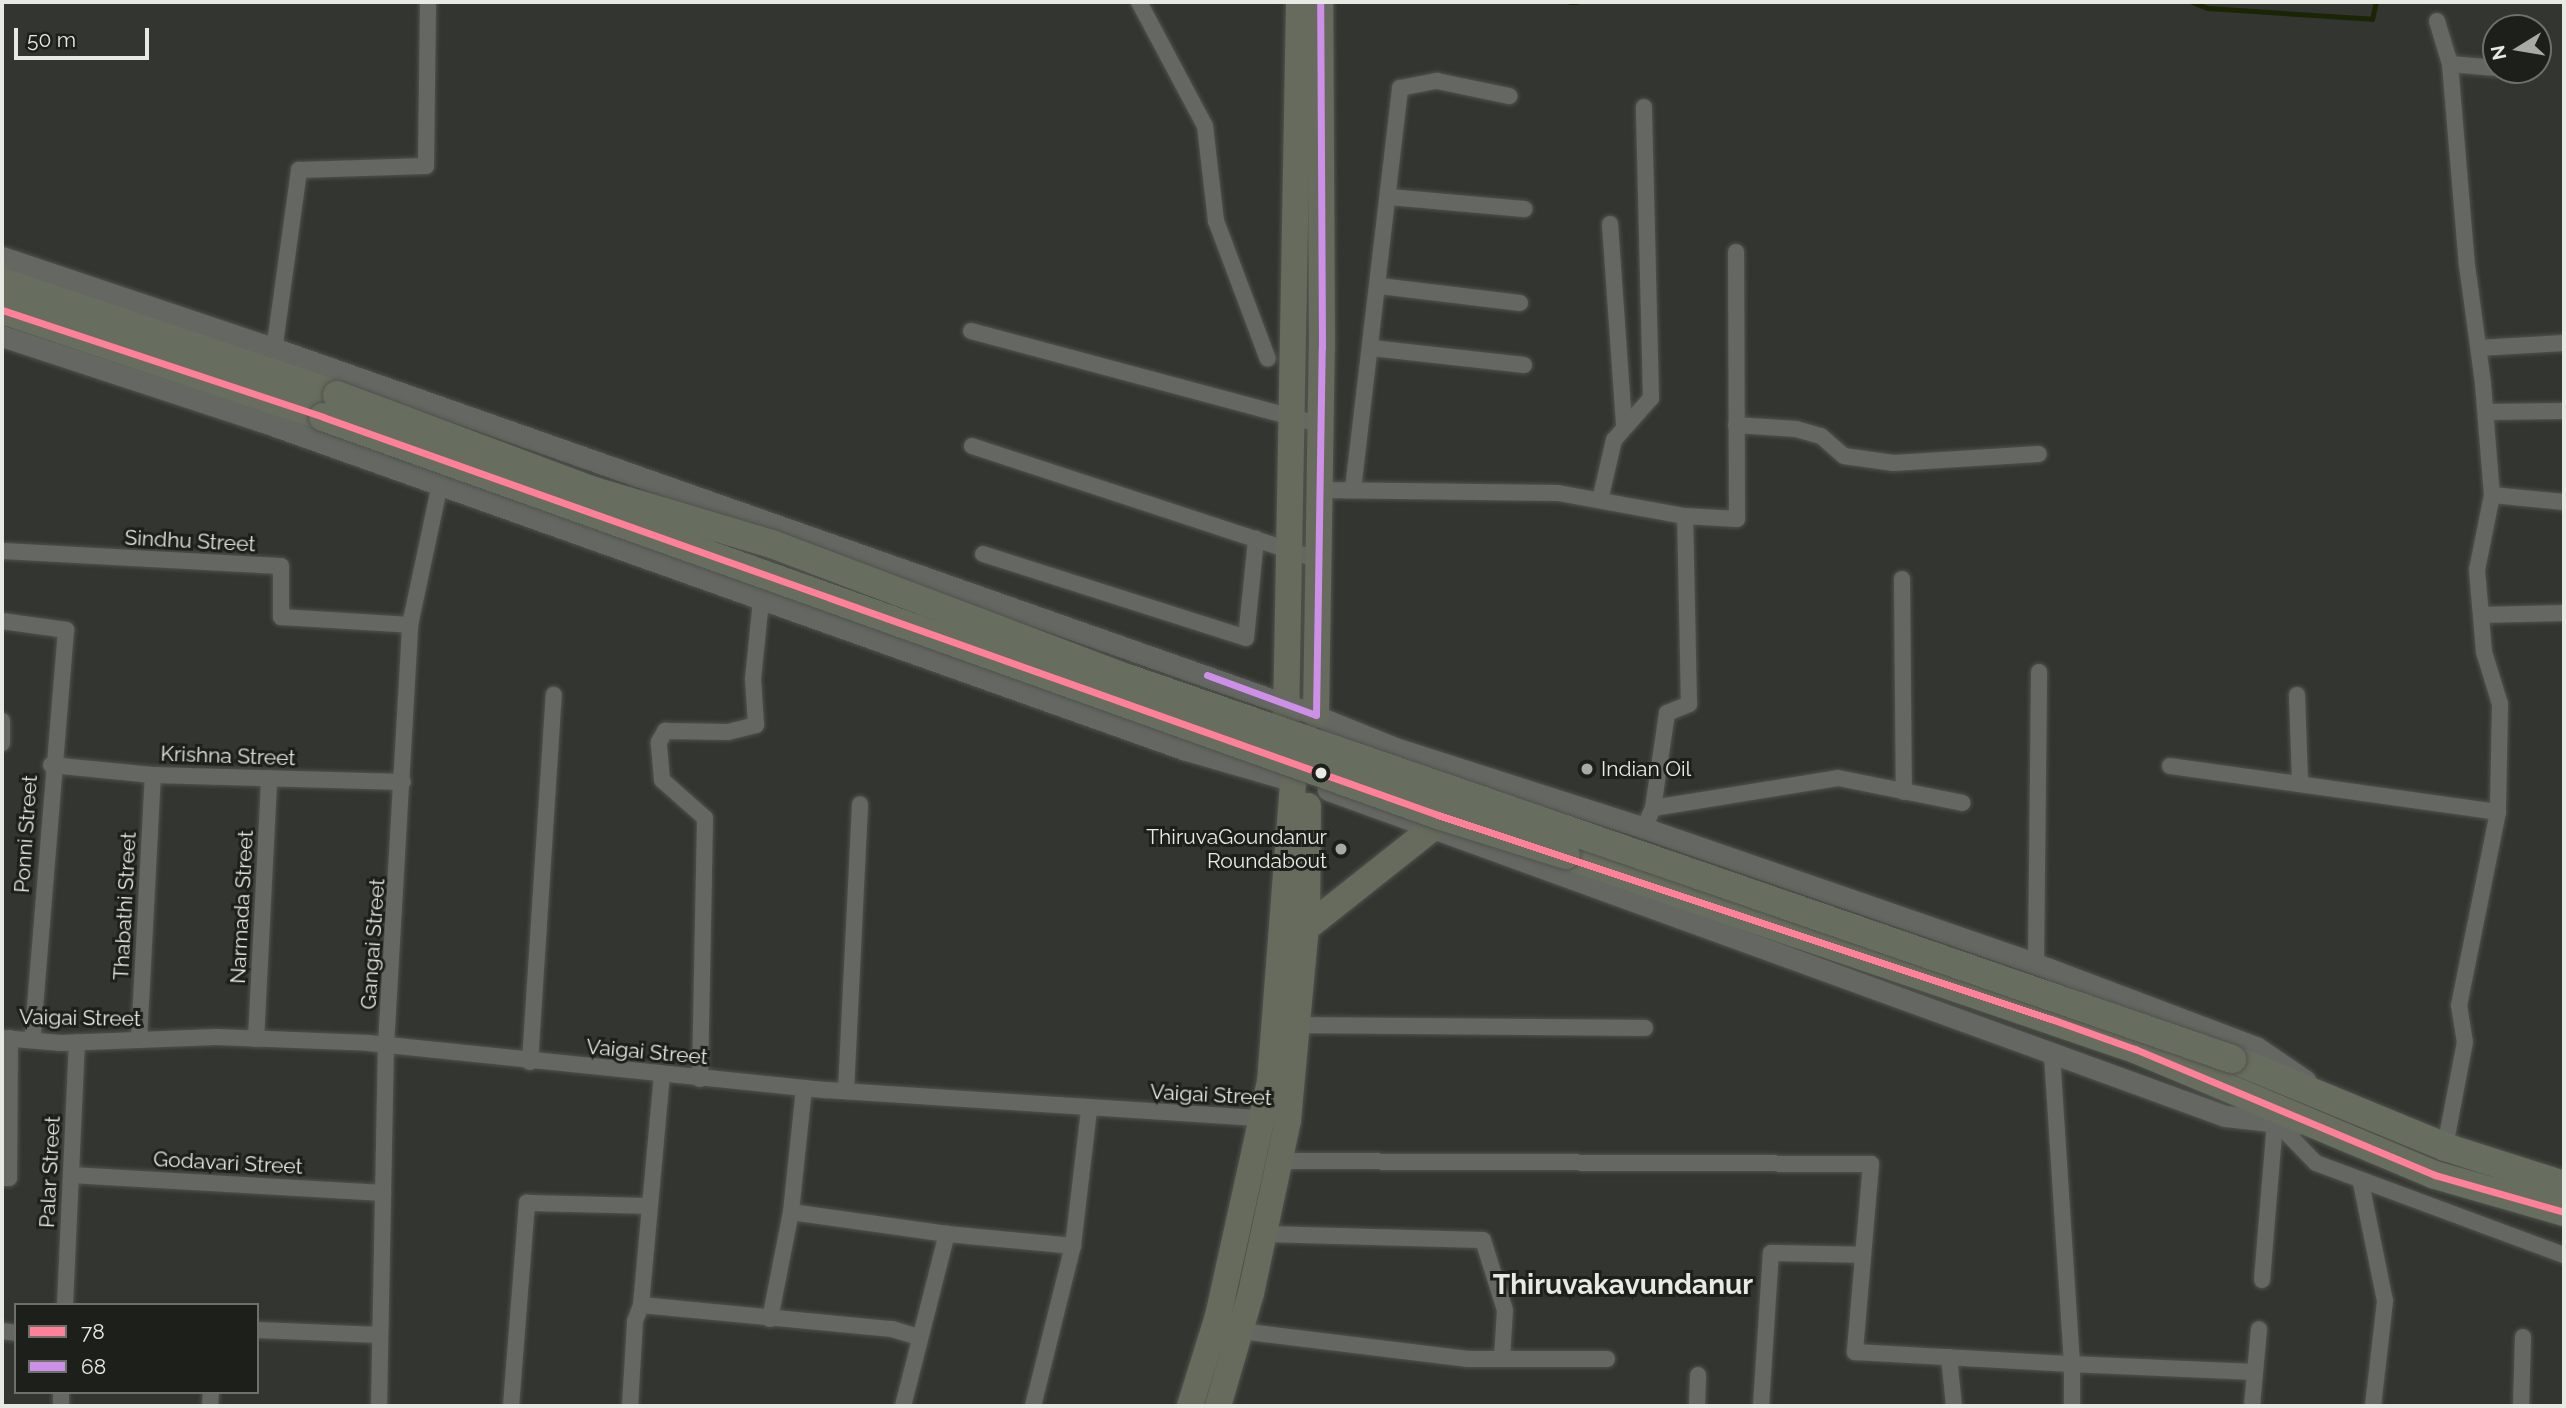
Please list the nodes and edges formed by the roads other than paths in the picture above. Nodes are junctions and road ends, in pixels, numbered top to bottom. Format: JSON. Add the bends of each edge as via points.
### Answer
{"nodes":[{"id":1,"x":428,"y":2,"type":"edge"},
{"id":2,"x":1139,"y":2,"type":"edge"},
{"id":3,"x":1299,"y":2,"type":"edge"},
{"id":4,"x":1320,"y":2,"type":"edge"},
{"id":5,"x":2437,"y":21,"type":"dead end"},
{"id":6,"x":2450,"y":64,"type":"junction"},
{"id":7,"x":2482,"y":67,"type":"edge"},
{"id":8,"x":1509,"y":96,"type":"dead end"},
{"id":9,"x":1644,"y":107,"type":"dead end"},
{"id":10,"x":1389,"y":197,"type":"junction"},
{"id":11,"x":1524,"y":209,"type":"dead end"},
{"id":12,"x":1610,"y":224,"type":"dead end"},
{"id":13,"x":1736,"y":252,"type":"dead end"},
{"id":14,"x":2,"y":257,"type":"edge"},
{"id":15,"x":2,"y":282,"type":"edge"},
{"id":16,"x":1380,"y":286,"type":"junction"},
{"id":17,"x":1520,"y":303,"type":"dead end"},
{"id":18,"x":2,"y":310,"type":"edge"},
{"id":19,"x":971,"y":331,"type":"dead end"},
{"id":20,"x":2,"y":336,"type":"edge"},
{"id":21,"x":2564,"y":343,"type":"edge"},
{"id":22,"x":1372,"y":348,"type":"junction"},
{"id":23,"x":2479,"y":348,"type":"junction"},
{"id":24,"x":1268,"y":359,"type":"dead end"},
{"id":25,"x":1524,"y":365,"type":"dead end"},
{"id":26,"x":215,"y":367,"type":"junction"},
{"id":27,"x":269,"y":385,"type":"junction"},
{"id":28,"x":330,"y":406,"type":"junction"},
{"id":29,"x":2564,"y":411,"type":"edge"},
{"id":30,"x":2486,"y":412,"type":"junction"},
{"id":31,"x":1291,"y":417,"type":"junction"},
{"id":32,"x":1322,"y":425,"type":"junction"},
{"id":33,"x":1624,"y":425,"type":"junction"},
{"id":34,"x":1736,"y":425,"type":"junction"},
{"id":35,"x":972,"y":446,"type":"dead end"},
{"id":36,"x":2039,"y":454,"type":"dead end"},
{"id":37,"x":439,"y":488,"type":"junction"},
{"id":38,"x":1353,"y":489,"type":"junction"},
{"id":39,"x":1320,"y":490,"type":"junction"},
{"id":40,"x":2492,"y":495,"type":"junction"},
{"id":41,"x":1600,"y":500,"type":"junction"},
{"id":42,"x":2564,"y":502,"type":"edge"},
{"id":43,"x":1685,"y":516,"type":"junction"},
{"id":44,"x":1256,"y":539,"type":"junction"},
{"id":45,"x":1287,"y":550,"type":"junction"},
{"id":46,"x":2,"y":551,"type":"edge"},
{"id":47,"x":983,"y":554,"type":"dead end"},
{"id":48,"x":1321,"y":561,"type":"junction"},
{"id":49,"x":1902,"y":579,"type":"dead end"},
{"id":50,"x":761,"y":600,"type":"junction"},
{"id":51,"x":2564,"y":613,"type":"edge"},
{"id":52,"x":2481,"y":615,"type":"junction"},
{"id":53,"x":2,"y":621,"type":"edge"},
{"id":54,"x":410,"y":625,"type":"junction"},
{"id":55,"x":2039,"y":672,"type":"dead end"},
{"id":56,"x":554,"y":695,"type":"dead end"},
{"id":57,"x":2297,"y":695,"type":"dead end"},
{"id":58,"x":1286,"y":712,"type":"junction"},
{"id":59,"x":1321,"y":717,"type":"junction"},
{"id":60,"x":2,"y":721,"type":"edge"},
{"id":61,"x":2,"y":743,"type":"edge"},
{"id":62,"x":51,"y":765,"type":"junction"},
{"id":63,"x":2171,"y":766,"type":"dead end"},
{"id":64,"x":153,"y":775,"type":"junction"},
{"id":65,"x":269,"y":778,"type":"junction"},
{"id":66,"x":2300,"y":781,"type":"junction"},
{"id":67,"x":403,"y":782,"type":"junction"},
{"id":68,"x":1300,"y":783,"type":"junction"},
{"id":69,"x":1905,"y":792,"type":"junction"},
{"id":70,"x":1963,"y":803,"type":"dead end"},
{"id":71,"x":860,"y":804,"type":"dead end"},
{"id":72,"x":1653,"y":808,"type":"junction"},
{"id":73,"x":2498,"y":812,"type":"junction"},
{"id":74,"x":1644,"y":828,"type":"junction"},
{"id":75,"x":1430,"y":830,"type":"junction"},
{"id":76,"x":1305,"y":929,"type":"junction"},
{"id":77,"x":2036,"y":964,"type":"junction"},
{"id":78,"x":1297,"y":1025,"type":"junction"},
{"id":79,"x":1645,"y":1028,"type":"dead end"},
{"id":80,"x":6,"y":1038,"type":"edge"},
{"id":81,"x":256,"y":1039,"type":"junction"},
{"id":82,"x":32,"y":1040,"type":"junction"},
{"id":83,"x":139,"y":1040,"type":"junction"},
{"id":84,"x":77,"y":1042,"type":"junction"},
{"id":85,"x":386,"y":1045,"type":"junction"},
{"id":86,"x":2052,"y":1054,"type":"junction"},
{"id":87,"x":530,"y":1062,"type":"junction"},
{"id":88,"x":662,"y":1075,"type":"junction"},
{"id":89,"x":700,"y":1079,"type":"junction"},
{"id":90,"x":804,"y":1088,"type":"junction"},
{"id":91,"x":846,"y":1091,"type":"junction"},
{"id":92,"x":2339,"y":1104,"type":"junction"},
{"id":93,"x":1089,"y":1109,"type":"junction"},
{"id":94,"x":1276,"y":1119,"type":"junction"},
{"id":95,"x":2275,"y":1121,"type":"junction"},
{"id":96,"x":2321,"y":1127,"type":"junction"},
{"id":97,"x":2445,"y":1147,"type":"junction"},
{"id":98,"x":1280,"y":1161,"type":"junction"},
{"id":99,"x":71,"y":1175,"type":"junction"},
{"id":100,"x":2,"y":1178,"type":"edge"},
{"id":101,"x":2361,"y":1183,"type":"junction"},
{"id":102,"x":2564,"y":1185,"type":"edge"},
{"id":103,"x":383,"y":1193,"type":"junction"},
{"id":104,"x":647,"y":1206,"type":"junction"},
{"id":105,"x":791,"y":1212,"type":"junction"},
{"id":106,"x":2564,"y":1212,"type":"edge"},
{"id":107,"x":947,"y":1234,"type":"junction"},
{"id":108,"x":1264,"y":1234,"type":"junction"},
{"id":109,"x":1073,"y":1245,"type":"junction"},
{"id":110,"x":1863,"y":1255,"type":"junction"},
{"id":111,"x":2564,"y":1255,"type":"edge"},
{"id":112,"x":2262,"y":1280,"type":"dead end"},
{"id":113,"x":65,"y":1303,"type":"edge"},
{"id":114,"x":641,"y":1306,"type":"junction"},
{"id":115,"x":770,"y":1319,"type":"junction"},
{"id":116,"x":2259,"y":1329,"type":"dead end"},
{"id":117,"x":259,"y":1330,"type":"edge"},
{"id":118,"x":1240,"y":1331,"type":"junction"},
{"id":119,"x":380,"y":1335,"type":"junction"},
{"id":120,"x":919,"y":1337,"type":"junction"},
{"id":121,"x":2524,"y":1338,"type":"dead end"},
{"id":122,"x":1949,"y":1357,"type":"junction"},
{"id":123,"x":1502,"y":1358,"type":"junction"},
{"id":124,"x":1607,"y":1359,"type":"dead end"},
{"id":125,"x":2072,"y":1364,"type":"junction"},
{"id":126,"x":2253,"y":1372,"type":"junction"},
{"id":127,"x":1698,"y":1375,"type":"dead end"},
{"id":128,"x":379,"y":1406,"type":"edge"},
{"id":129,"x":511,"y":1406,"type":"edge"},
{"id":130,"x":630,"y":1406,"type":"edge"},
{"id":131,"x":903,"y":1406,"type":"edge"},
{"id":132,"x":1033,"y":1406,"type":"edge"},
{"id":133,"x":1190,"y":1406,"type":"edge"},
{"id":134,"x":1218,"y":1406,"type":"edge"},
{"id":135,"x":1698,"y":1406,"type":"edge"},
{"id":136,"x":1761,"y":1406,"type":"edge"},
{"id":137,"x":1954,"y":1406,"type":"edge"},
{"id":138,"x":2072,"y":1406,"type":"edge"},
{"id":139,"x":2252,"y":1406,"type":"edge"},
{"id":140,"x":2373,"y":1406,"type":"edge"},
{"id":141,"x":2521,"y":1406,"type":"edge"}],
"edges":[{"from":1,"to":27,"type":"street","via":[[426,166],[299,170]]},
{"from":2,"to":24,"type":"street","via":[[1205,126],[1216,221]]},
{"from":3,"to":31,"type":"main road"},
{"from":4,"to":32,"type":"main road"},
{"from":5,"to":6,"type":"street"},
{"from":6,"to":7,"type":"street"},
{"from":6,"to":23,"type":"street"},
{"from":8,"to":10,"type":"street","via":[[1437,81],[1400,88]]},
{"from":9,"to":33,"type":"street","via":[[1651,398]]},
{"from":10,"to":11,"type":"street"},
{"from":10,"to":16,"type":"street"},
{"from":12,"to":33,"type":"street"},
{"from":13,"to":34,"type":"street"},
{"from":14,"to":27,"type":"street"},
{"from":15,"to":26,"type":"highway"},
{"from":16,"to":17,"type":"street"},
{"from":16,"to":22,"type":"street"},
{"from":18,"to":26,"type":"highway"},
{"from":19,"to":31,"type":"street"},
{"from":20,"to":27,"type":"street"},
{"from":21,"to":23,"type":"street"},
{"from":22,"to":25,"type":"street"},
{"from":22,"to":38,"type":"street"},
{"from":23,"to":30,"type":"street"},
{"from":26,"to":27,"type":"highway"},
{"from":27,"to":28,"type":"highway"},
{"from":27,"to":37,"type":"street"},
{"from":27,"to":58,"type":"street"},
{"from":28,"to":92,"type":"highway","bridge":true,"via":[[772,544],[1130,679],[2232,1059]]},
{"from":28,"to":96,"type":"highway","bridge":true,"via":[[1426,811],[2051,1019]]},
{"from":29,"to":30,"type":"street"},
{"from":30,"to":40,"type":"street"},
{"from":31,"to":32,"type":"street"},
{"from":31,"to":45,"type":"main road"},
{"from":32,"to":39,"type":"main road"},
{"from":33,"to":41,"type":"street","via":[[1614,440]]},
{"from":34,"to":36,"type":"street","via":[[1796,429],[1821,436],[1844,456],[1894,463]]},
{"from":34,"to":43,"type":"street","via":[[1737,519]]},
{"from":35,"to":44,"type":"street"},
{"from":37,"to":50,"type":"street"},
{"from":37,"to":54,"type":"street","name":"Gangai Street"},
{"from":38,"to":39,"type":"street"},
{"from":38,"to":41,"type":"street","via":[[1558,493]]},
{"from":39,"to":48,"type":"main road"},
{"from":40,"to":42,"type":"street"},
{"from":40,"to":52,"type":"street","via":[[2477,570]]},
{"from":41,"to":43,"type":"street"},
{"from":43,"to":72,"type":"street","via":[[1689,704],[1667,713]]},
{"from":44,"to":45,"type":"street"},
{"from":44,"to":47,"type":"street","via":[[1246,638]]},
{"from":45,"to":48,"type":"street"},
{"from":45,"to":58,"type":"main road"},
{"from":46,"to":54,"type":"street","name":"Sindhu Street","via":[[281,566],[281,617]]},
{"from":48,"to":59,"type":"main road"},
{"from":49,"to":69,"type":"street"},
{"from":50,"to":68,"type":"street","via":[[1186,750]]},
{"from":50,"to":89,"type":"street","via":[[753,679],[755,725],[728,732],[665,732],[659,742],[662,780],[705,818]]},
{"from":51,"to":52,"type":"street"},
{"from":52,"to":73,"type":"street","via":[[2483,652],[2500,704]]},
{"from":53,"to":62,"type":"street","name":"Ponni Street","via":[[66,631]]},
{"from":54,"to":67,"type":"street","name":"Gangai Street"},
{"from":55,"to":77,"type":"street"},
{"from":56,"to":87,"type":"street"},
{"from":57,"to":66,"type":"street"},
{"from":58,"to":59,"type":"main road"},
{"from":58,"to":68,"type":"main road","via":[[1270,748]]},
{"from":59,"to":68,"type":"main road","via":[[1339,735],[1342,755],[1334,774]]},
{"from":59,"to":74,"type":"street","via":[[1395,748]]},
{"from":60,"to":61,"type":"street"},
{"from":62,"to":64,"type":"street","name":"Krishna Street"},
{"from":62,"to":82,"type":"street","name":"Ponni Street"},
{"from":63,"to":66,"type":"street"},
{"from":64,"to":65,"type":"street","name":"Krishna Street"},
{"from":64,"to":83,"type":"street","name":"Thabathi Street"},
{"from":65,"to":67,"type":"street","name":"Krishna Street"},
{"from":65,"to":81,"type":"street","name":"Narmada Street"},
{"from":66,"to":73,"type":"street"},
{"from":67,"to":85,"type":"street","name":"Gangai Street"},
{"from":68,"to":75,"type":"street"},
{"from":68,"to":76,"type":"main road"},
{"from":68,"to":94,"type":"main road"},
{"from":69,"to":70,"type":"street"},
{"from":69,"to":72,"type":"street","via":[[1838,778]]},
{"from":71,"to":91,"type":"street"},
{"from":72,"to":74,"type":"street"},
{"from":73,"to":97,"type":"street","via":[[2459,1005],[2465,1042]]},
{"from":74,"to":77,"type":"street"},
{"from":75,"to":76,"type":"main road"},
{"from":75,"to":86,"type":"street","via":[[1692,920]]},
{"from":76,"to":78,"type":"main road"},
{"from":77,"to":92,"type":"street","via":[[2256,1047]]},
{"from":78,"to":79,"type":"street"},
{"from":78,"to":94,"type":"main road"},
{"from":80,"to":82,"type":"street","name":"Vaigai Street"},
{"from":80,"to":100,"type":"street","via":[[9,1178]]},
{"from":81,"to":83,"type":"street","name":"Vaigai Street"},
{"from":81,"to":85,"type":"street","name":"Vaigai Street"},
{"from":82,"to":84,"type":"street","name":"Vaigai Street"},
{"from":83,"to":84,"type":"street","name":"Vaigai Street"},
{"from":84,"to":99,"type":"street","name":"Palar Street"},
{"from":85,"to":87,"type":"street","name":"Vaigai Street"},
{"from":85,"to":103,"type":"street","name":"Gangai Street"},
{"from":86,"to":95,"type":"street","via":[[2225,1115]]},
{"from":86,"to":125,"type":"street"},
{"from":87,"to":88,"type":"street","name":"Vaigai Street"},
{"from":88,"to":89,"type":"street","name":"Vaigai Street"},
{"from":88,"to":104,"type":"street"},
{"from":89,"to":90,"type":"street","name":"Vaigai Street"},
{"from":90,"to":91,"type":"street","name":"Vaigai Street"},
{"from":90,"to":105,"type":"street"},
{"from":91,"to":93,"type":"street","name":"Vaigai Street"},
{"from":92,"to":97,"type":"highway"},
{"from":93,"to":94,"type":"street","name":"Vaigai Street"},
{"from":93,"to":109,"type":"street"},
{"from":94,"to":98,"type":"main road"},
{"from":94,"to":133,"type":"main road"},
{"from":95,"to":96,"type":"street"},
{"from":95,"to":101,"type":"street","via":[[2316,1163]]},
{"from":95,"to":112,"type":"street"},
{"from":96,"to":106,"type":"highway","via":[[2435,1175]]},
{"from":97,"to":102,"type":"highway"},
{"from":98,"to":108,"type":"main road"},
{"from":98,"to":110,"type":"street","via":[[1871,1164]]},
{"from":99,"to":103,"type":"street","name":"Godavari Street"},
{"from":99,"to":113,"type":"street","name":"Palar Street"},
{"from":101,"to":111,"type":"street"},
{"from":101,"to":140,"type":"street","via":[[2385,1301]]},
{"from":103,"to":119,"type":"street","name":"Gangai Street"},
{"from":104,"to":114,"type":"street"},
{"from":104,"to":129,"type":"street","via":[[527,1203]]},
{"from":105,"to":107,"type":"street"},
{"from":105,"to":115,"type":"street"},
{"from":107,"to":109,"type":"street"},
{"from":107,"to":120,"type":"street"},
{"from":108,"to":118,"type":"main road"},
{"from":108,"to":123,"type":"street","via":[[1483,1240],[1505,1310]]},
{"from":109,"to":132,"type":"street"},
{"from":110,"to":122,"type":"street","via":[[1855,1352]]},
{"from":110,"to":136,"type":"street","via":[[1771,1254]]},
{"from":114,"to":115,"type":"street"},
{"from":114,"to":130,"type":"street","via":[[635,1321]]},
{"from":115,"to":120,"type":"street","via":[[892,1329]]},
{"from":116,"to":126,"type":"street"},
{"from":117,"to":119,"type":"street"},
{"from":118,"to":123,"type":"street","via":[[1468,1359]]},
{"from":118,"to":134,"type":"main road"},
{"from":119,"to":128,"type":"street","name":"Gangai Street"},
{"from":120,"to":131,"type":"street"},
{"from":121,"to":141,"type":"street"},
{"from":122,"to":125,"type":"street"},
{"from":122,"to":137,"type":"street"},
{"from":123,"to":124,"type":"street"},
{"from":125,"to":126,"type":"street"},
{"from":125,"to":138,"type":"street"},
{"from":126,"to":139,"type":"street"},
{"from":127,"to":135,"type":"street"}]}
